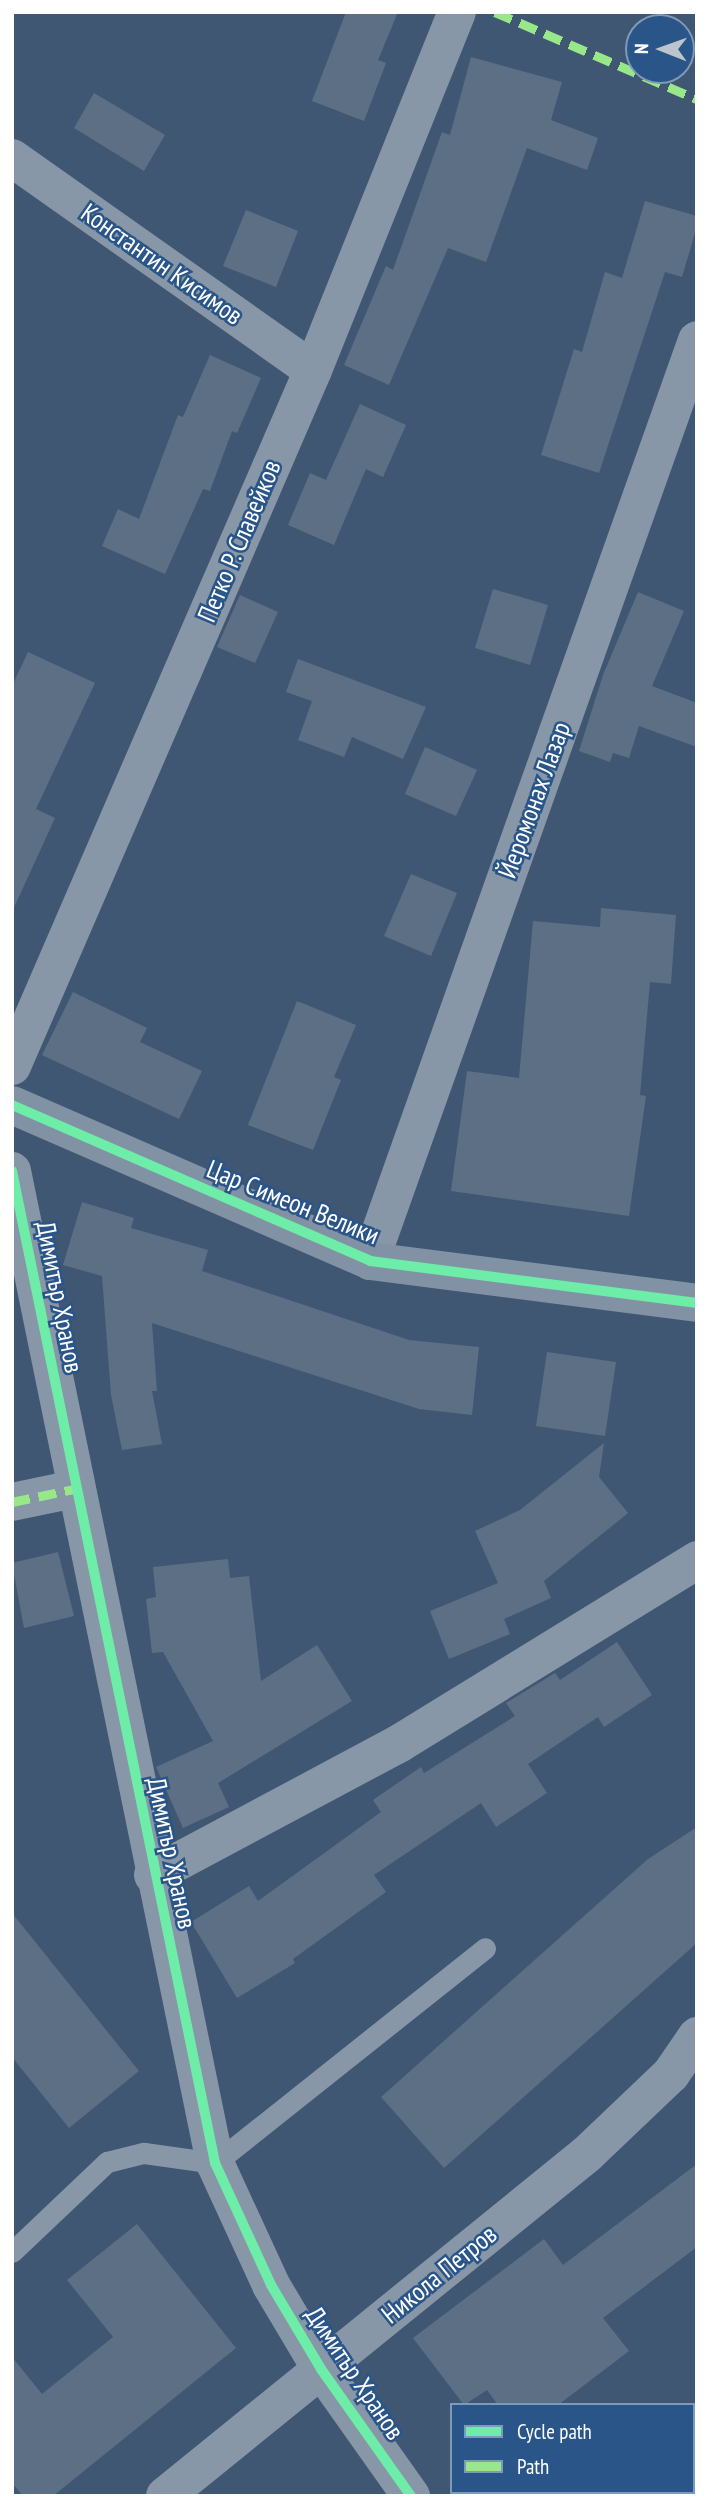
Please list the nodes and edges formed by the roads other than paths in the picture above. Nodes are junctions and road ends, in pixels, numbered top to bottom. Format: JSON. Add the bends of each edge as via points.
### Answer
{"nodes":[{"id":1,"x":457,"y":12,"type":"edge"},
{"id":2,"x":12,"y":158,"type":"edge"},
{"id":3,"x":697,"y":340,"type":"edge"},
{"id":4,"x":313,"y":370,"type":"junction"},
{"id":5,"x":12,"y":1066,"type":"edge"},
{"id":6,"x":12,"y":1105,"type":"edge"},
{"id":7,"x":12,"y":1171,"type":"edge"},
{"id":8,"x":370,"y":1261,"type":"junction"},
{"id":9,"x":697,"y":1303,"type":"edge"},
{"id":10,"x":74,"y":1489,"type":"junction"},
{"id":11,"x":12,"y":1502,"type":"edge"},
{"id":12,"x":697,"y":1560,"type":"edge"},
{"id":13,"x":153,"y":1875,"type":"junction"},
{"id":14,"x":485,"y":1948,"type":"dead end"},
{"id":15,"x":697,"y":2036,"type":"edge"},
{"id":16,"x":215,"y":2163,"type":"junction"},
{"id":17,"x":12,"y":2252,"type":"edge"},
{"id":18,"x":321,"y":2369,"type":"junction"},
{"id":19,"x":165,"y":2496,"type":"edge"},
{"id":20,"x":411,"y":2496,"type":"edge"}],
"edges":[{"from":1,"to":4,"type":"street","name":"Петко Р. Славейков"},
{"from":2,"to":4,"type":"street","name":"Константин Кисимов"},
{"from":3,"to":8,"type":"street","name":"Йеромонах Лазар"},
{"from":4,"to":5,"type":"street","name":"Петко Р. Славейков"},
{"from":6,"to":8,"type":"main road","name":"Цар Симеон Велики"},
{"from":7,"to":10,"type":"street","name":"Димитър Хранов"},
{"from":8,"to":9,"type":"main road","name":"Цар Симеон Велики"},
{"from":10,"to":11,"type":"street"},
{"from":10,"to":13,"type":"street","name":"Димитър Хранов"},
{"from":12,"to":13,"type":"street","via":[[400,1743]]},
{"from":13,"to":16,"type":"street","name":"Димитър Хранов"},
{"from":14,"to":16,"type":"lane"},
{"from":15,"to":18,"type":"street","name":"Никола Петров","via":[[671,2074],[587,2154]]},
{"from":16,"to":17,"type":"lane","via":[[144,2153],[107,2162]]},
{"from":16,"to":18,"type":"street","name":"Димитър Хранов","via":[[271,2285]]},
{"from":18,"to":19,"type":"street","name":"Никола Петров"},
{"from":18,"to":20,"type":"street","name":"Димитър Хранов"}]}
